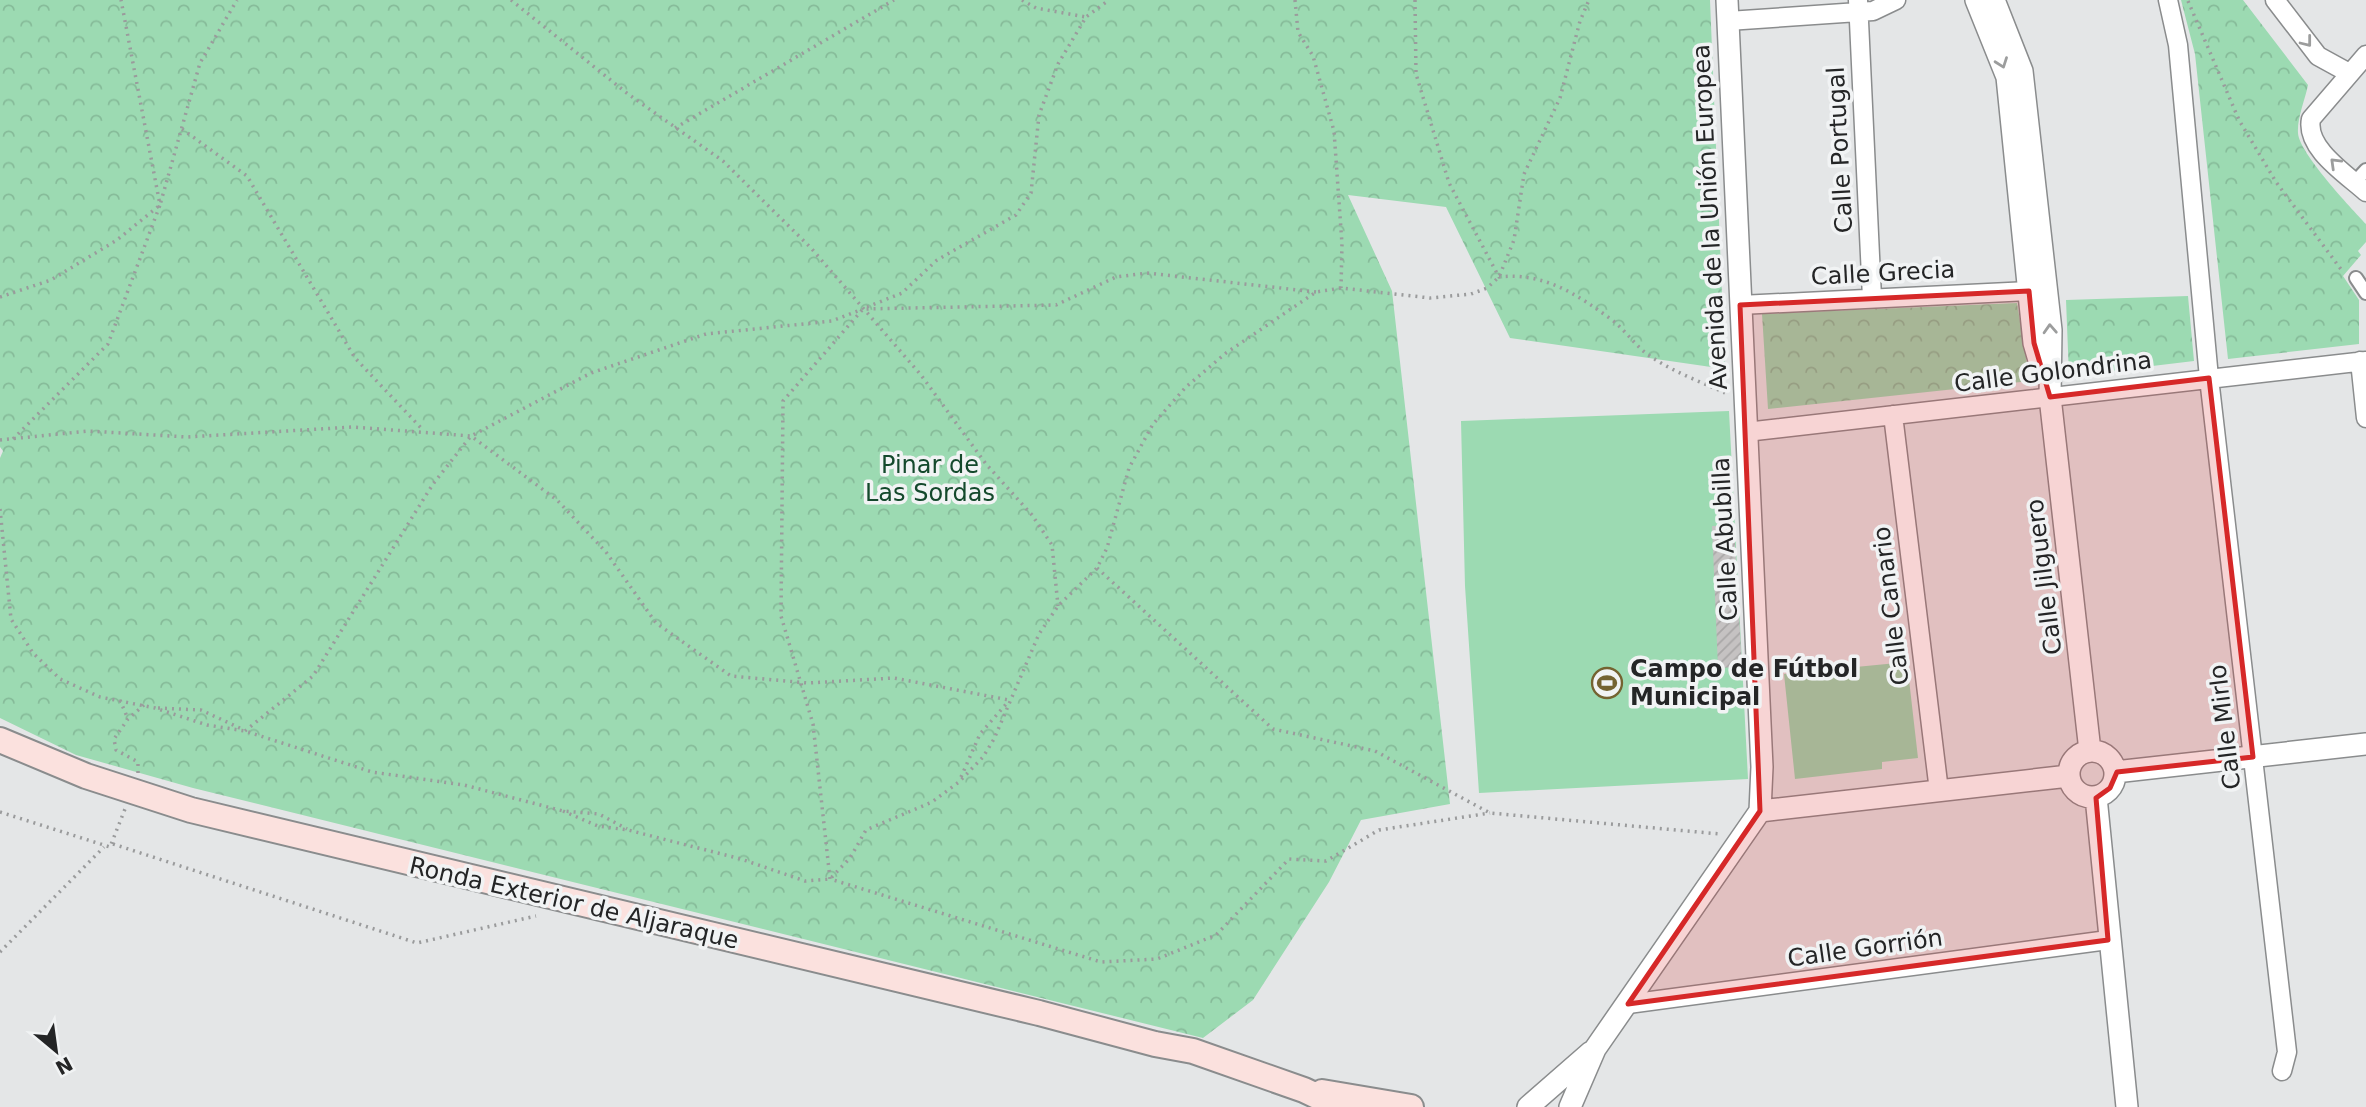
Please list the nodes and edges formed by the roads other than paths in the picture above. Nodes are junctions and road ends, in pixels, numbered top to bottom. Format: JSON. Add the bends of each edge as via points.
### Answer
{"nodes":[{"id":1,"x":1896,"y":0,"type":"edge"},
{"id":2,"x":1976,"y":0,"type":"edge"},
{"id":3,"x":1994,"y":0,"type":"edge"},
{"id":4,"x":2168,"y":0,"type":"edge"},
{"id":5,"x":2275,"y":0,"type":"edge"},
{"id":6,"x":1858,"y":6,"type":"edge"},
{"id":7,"x":1727,"y":10,"type":"edge"},
{"id":8,"x":2366,"y":55,"type":"edge"},
{"id":9,"x":2349,"y":73,"type":"junction"},
{"id":10,"x":2362,"y":181,"type":"edge"},
{"id":11,"x":2356,"y":278,"type":"road end"},
{"id":12,"x":2029,"y":291,"type":"junction"},
{"id":13,"x":2366,"y":293,"type":"edge"},
{"id":14,"x":1872,"y":298,"type":"junction"},
{"id":15,"x":1740,"y":305,"type":"junction"},
{"id":16,"x":2363,"y":361,"type":"edge"},
{"id":17,"x":2209,"y":378,"type":"junction"},
{"id":18,"x":2050,"y":397,"type":"junction"},
{"id":19,"x":1893,"y":415,"type":"junction"},
{"id":20,"x":2366,"y":418,"type":"edge"},
{"id":21,"x":1746,"y":432,"type":"junction"},
{"id":22,"x":0,"y":740,"type":"edge"},
{"id":23,"x":2366,"y":744,"type":"edge"},
{"id":24,"x":2090,"y":751,"type":"junction"},
{"id":25,"x":2253,"y":757,"type":"junction"},
{"id":26,"x":2115,"y":772,"type":"junction"},
{"id":27,"x":2069,"y":776,"type":"junction"},
{"id":28,"x":1939,"y":791,"type":"junction"},
{"id":29,"x":2096,"y":797,"type":"junction"},
{"id":30,"x":1760,"y":811,"type":"junction"},
{"id":31,"x":2108,"y":940,"type":"junction"},
{"id":32,"x":1628,"y":1004,"type":"junction"},
{"id":33,"x":1595,"y":1049,"type":"junction"},
{"id":34,"x":2283,"y":1071,"type":"dead end"},
{"id":35,"x":1303,"y":1098,"type":"edge"},
{"id":36,"x":1340,"y":1107,"type":"edge"},
{"id":37,"x":1410,"y":1107,"type":"edge"},
{"id":38,"x":1528,"y":1107,"type":"edge"},
{"id":39,"x":1570,"y":1107,"type":"edge"},
{"id":40,"x":2127,"y":1107,"type":"edge"}],
"edges":[{"from":1,"to":6,"type":"street","via":[[1873,10]]},
{"from":2,"to":12,"type":"street","one_way":true,"via":[[2007,76]]},
{"from":18,"to":3,"type":"street","one_way":true,"via":[[2051,330],[2022,71]]},
{"from":4,"to":17,"type":"street","name":"Calle Mirlo","via":[[2178,45]]},
{"from":5,"to":9,"type":"street","one_way":true,"via":[[2318,56]]},
{"from":6,"to":7,"type":"street"},
{"from":6,"to":14,"type":"street","name":"Calle Portugal"},
{"from":7,"to":15,"type":"street","name":"Avenida de la Unión Europea"},
{"from":8,"to":9,"type":"street"},
{"from":10,"to":9,"type":"street","one_way":true,"via":[[2313,142],[2309,130],[2311,119]]},
{"from":11,"to":13,"type":"street"},
{"from":12,"to":14,"type":"street","name":"Calle Grecia"},
{"from":12,"to":18,"type":"street","via":[[2034,343]]},
{"from":14,"to":15,"type":"street","name":"Calle Grecia"},
{"from":15,"to":21,"type":"street","name":"Avenida de la Unión Europea"},
{"from":16,"to":17,"type":"street","name":"Calle Golondrina"},
{"from":16,"to":20,"type":"street"},
{"from":17,"to":18,"type":"street","name":"Calle Golondrina"},
{"from":17,"to":25,"type":"street","name":"Calle Mirlo"},
{"from":18,"to":19,"type":"street","name":"Calle Golondrina"},
{"from":18,"to":24,"type":"street","name":"Calle Jilguero"},
{"from":19,"to":21,"type":"street","name":"Calle Golondrina"},
{"from":19,"to":28,"type":"street","name":"Calle Canario"},
{"from":21,"to":30,"type":"street","name":"Calle Abubilla","via":[[1762,767]]},
{"from":22,"to":35,"type":"main road","name":"Ronda Exterior de Aljaraque","via":[[131,792],[250,826],[1039,1013],[1155,1044]]},
{"from":23,"to":25,"type":"street"},
{"from":24,"to":26,"type":"street","via":[[2110,759]]},
{"from":24,"to":27,"type":"street","via":[[2073,762]]},
{"from":25,"to":26,"type":"street"},
{"from":25,"to":34,"type":"street","name":"Calle Mirlo","via":[[2287,1052]]},
{"from":26,"to":29,"type":"street","via":[[2110,788]]},
{"from":27,"to":28,"type":"street"},
{"from":27,"to":29,"type":"street","via":[[2081,794]]},
{"from":28,"to":30,"type":"street"},
{"from":29,"to":31,"type":"street"},
{"from":30,"to":32,"type":"street"},
{"from":31,"to":32,"type":"street","name":"Calle Gorrión"},
{"from":31,"to":40,"type":"street"},
{"from":32,"to":33,"type":"street"},
{"from":33,"to":38,"type":"street"},
{"from":33,"to":39,"type":"street"},
{"from":35,"to":36,"type":"main road","name":"Ronda Exterior de Aljaraque"},
{"from":35,"to":37,"type":"main road"}]}
